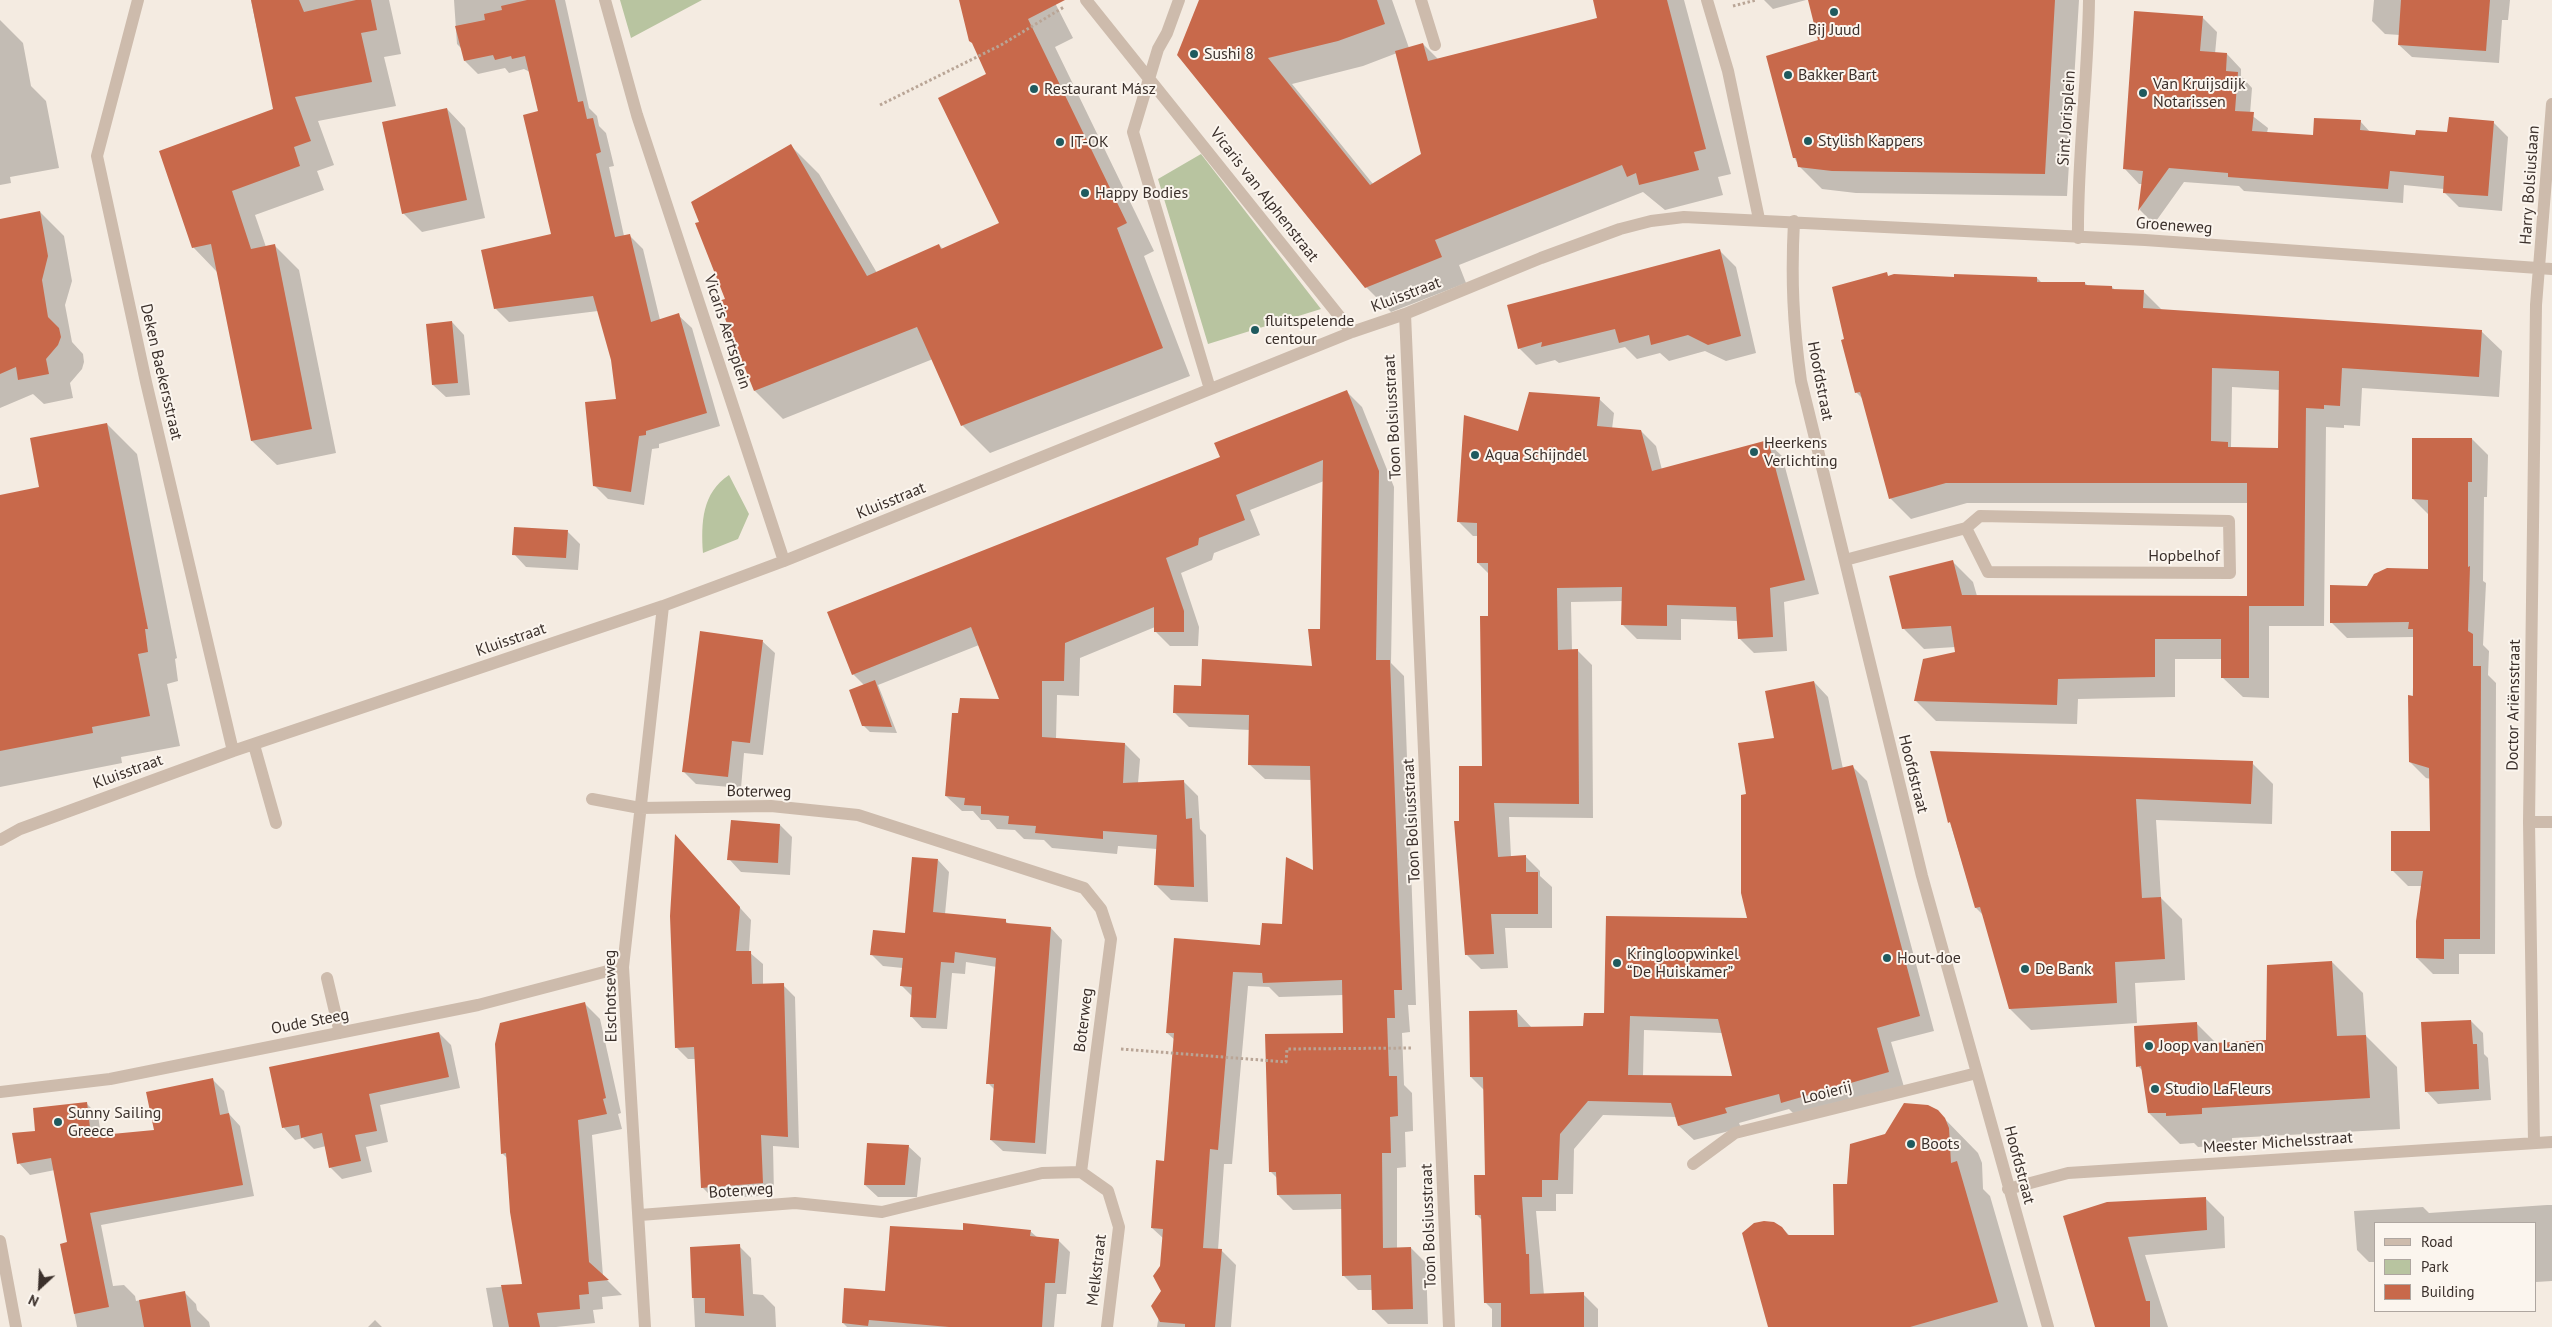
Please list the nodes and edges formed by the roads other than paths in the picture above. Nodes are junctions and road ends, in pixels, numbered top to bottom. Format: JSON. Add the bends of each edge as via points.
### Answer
{"nodes":[{"id":1,"x":138,"y":0,"type":"edge"},
{"id":2,"x":604,"y":0,"type":"edge"},
{"id":3,"x":1086,"y":0,"type":"edge"},
{"id":4,"x":1179,"y":0,"type":"edge"},
{"id":5,"x":1421,"y":0,"type":"edge"},
{"id":6,"x":1707,"y":0,"type":"edge"},
{"id":7,"x":2089,"y":0,"type":"edge"},
{"id":8,"x":1435,"y":45,"type":"dead end"},
{"id":9,"x":1150,"y":78,"type":"junction"},
{"id":10,"x":2552,"y":104,"type":"edge"},
{"id":11,"x":1759,"y":219,"type":"junction"},
{"id":12,"x":1794,"y":221,"type":"junction"},
{"id":13,"x":2078,"y":238,"type":"junction"},
{"id":14,"x":2546,"y":269,"type":"edge"},
{"id":15,"x":1405,"y":314,"type":"junction"},
{"id":16,"x":1352,"y":332,"type":"junction"},
{"id":17,"x":1210,"y":389,"type":"junction"},
{"id":18,"x":1966,"y":528,"type":"junction"},
{"id":19,"x":1845,"y":560,"type":"junction"},
{"id":20,"x":784,"y":561,"type":"junction"},
{"id":21,"x":663,"y":606,"type":"junction"},
{"id":22,"x":254,"y":745,"type":"junction"},
{"id":23,"x":234,"y":752,"type":"junction"},
{"id":24,"x":592,"y":799,"type":"dead end"},
{"id":25,"x":640,"y":808,"type":"junction"},
{"id":26,"x":2529,"y":822,"type":"junction"},
{"id":27,"x":2552,"y":822,"type":"edge"},
{"id":28,"x":276,"y":823,"type":"dead end"},
{"id":29,"x":0,"y":840,"type":"edge"},
{"id":30,"x":623,"y":967,"type":"junction"},
{"id":31,"x":327,"y":978,"type":"dead end"},
{"id":32,"x":340,"y":1033,"type":"junction"},
{"id":33,"x":1978,"y":1073,"type":"junction"},
{"id":34,"x":0,"y":1092,"type":"edge"},
{"id":35,"x":2534,"y":1142,"type":"junction"},
{"id":36,"x":2552,"y":1142,"type":"edge"},
{"id":37,"x":1693,"y":1164,"type":"dead end"},
{"id":38,"x":1081,"y":1172,"type":"junction"},
{"id":39,"x":2008,"y":1189,"type":"junction"},
{"id":40,"x":640,"y":1215,"type":"junction"},
{"id":41,"x":0,"y":1241,"type":"edge"},
{"id":42,"x":16,"y":1327,"type":"edge"},
{"id":43,"x":645,"y":1327,"type":"edge"},
{"id":44,"x":1107,"y":1327,"type":"edge"},
{"id":45,"x":1449,"y":1327,"type":"edge"},
{"id":46,"x":2048,"y":1327,"type":"edge"}],
"edges":[{"from":1,"to":23,"type":"street","name":"Deken Baekersstraat","via":[[97,156],[146,382]]},
{"from":2,"to":20,"type":"street","name":"Vicaris Aertsplein","via":[[637,115]]},
{"from":3,"to":9,"type":"street","name":"Vicaris van Alphenstraat"},
{"from":4,"to":9,"type":"street","via":[[1158,49]]},
{"from":5,"to":8,"type":"street"},
{"from":6,"to":11,"type":"street","via":[[1728,71]]},
{"from":7,"to":13,"type":"street","name":"Sint Jorisplein","via":[[2089,46],[2077,188]]},
{"from":9,"to":16,"type":"street","name":"Vicaris van Alphenstraat"},
{"from":9,"to":17,"type":"street","via":[[1133,132]]},
{"from":10,"to":14,"type":"street","name":"Harry Bolsiuslaan"},
{"from":11,"to":12,"type":"street","name":"Kluisstraat"},
{"from":11,"to":15,"type":"street","name":"Kluisstraat","via":[[1684,216],[1620,229]]},
{"from":12,"to":13,"type":"street","name":"Groeneweg"},
{"from":12,"to":19,"type":"street","name":"Hoofdstraat","via":[[1791,281],[1800,372]]},
{"from":13,"to":14,"type":"street","name":"Groeneweg"},
{"from":14,"to":26,"type":"street","name":"Doctor Ariënsstraat","via":[[2536,305]]},
{"from":15,"to":16,"type":"street","name":"Kluisstraat"},
{"from":15,"to":45,"type":"street","name":"Toon Bolsiusstraat"},
{"from":16,"to":17,"type":"street","name":"Kluisstraat"},
{"from":17,"to":20,"type":"street","name":"Kluisstraat"},
{"from":18,"to":18,"type":"street","name":"Hopbelhof","via":[[1980,516],[2229,521],[2230,573],[1988,572]]},
{"from":18,"to":19,"type":"street","name":"Hopbelhof"},
{"from":19,"to":33,"type":"street","name":"Hoofdstraat","via":[[1922,876]]},
{"from":20,"to":21,"type":"street","name":"Kluisstraat"},
{"from":21,"to":22,"type":"street","name":"Kluisstraat"},
{"from":21,"to":25,"type":"street","name":"Elschotseweg"},
{"from":22,"to":23,"type":"street","name":"Kluisstraat"},
{"from":22,"to":28,"type":"street"},
{"from":23,"to":29,"type":"street","name":"Kluisstraat","via":[[20,829]]},
{"from":24,"to":25,"type":"street","name":"Boterweg"},
{"from":25,"to":30,"type":"street","name":"Elschotseweg"},
{"from":25,"to":38,"type":"street","name":"Boterweg","via":[[771,806],[858,815],[1084,888],[1102,909],[1111,939]]},
{"from":26,"to":27,"type":"street"},
{"from":26,"to":35,"type":"street","name":"Doctor Ariënsstraat"},
{"from":30,"to":32,"type":"street","name":"Oude Steeg","via":[[478,1005]]},
{"from":30,"to":40,"type":"street","name":"Elschotseweg"},
{"from":31,"to":32,"type":"street"},
{"from":32,"to":34,"type":"street","name":"Oude Steeg","via":[[110,1079]]},
{"from":33,"to":37,"type":"street","name":"Looierij","via":[[1735,1133]]},
{"from":33,"to":39,"type":"street","name":"Hoofdstraat"},
{"from":35,"to":36,"type":"street","name":"Meester Michelsstraat"},
{"from":35,"to":39,"type":"street","name":"Meester Michelsstraat","via":[[2068,1173]]},
{"from":38,"to":40,"type":"street","name":"Boterweg","via":[[1042,1173],[882,1212],[795,1203]]},
{"from":38,"to":44,"type":"street","name":"Melkstraat","via":[[1108,1191],[1119,1228]]},
{"from":39,"to":46,"type":"street","name":"Hoofdstraat"},
{"from":40,"to":43,"type":"street","name":"Elschotseweg"},
{"from":41,"to":42,"type":"street"}]}
